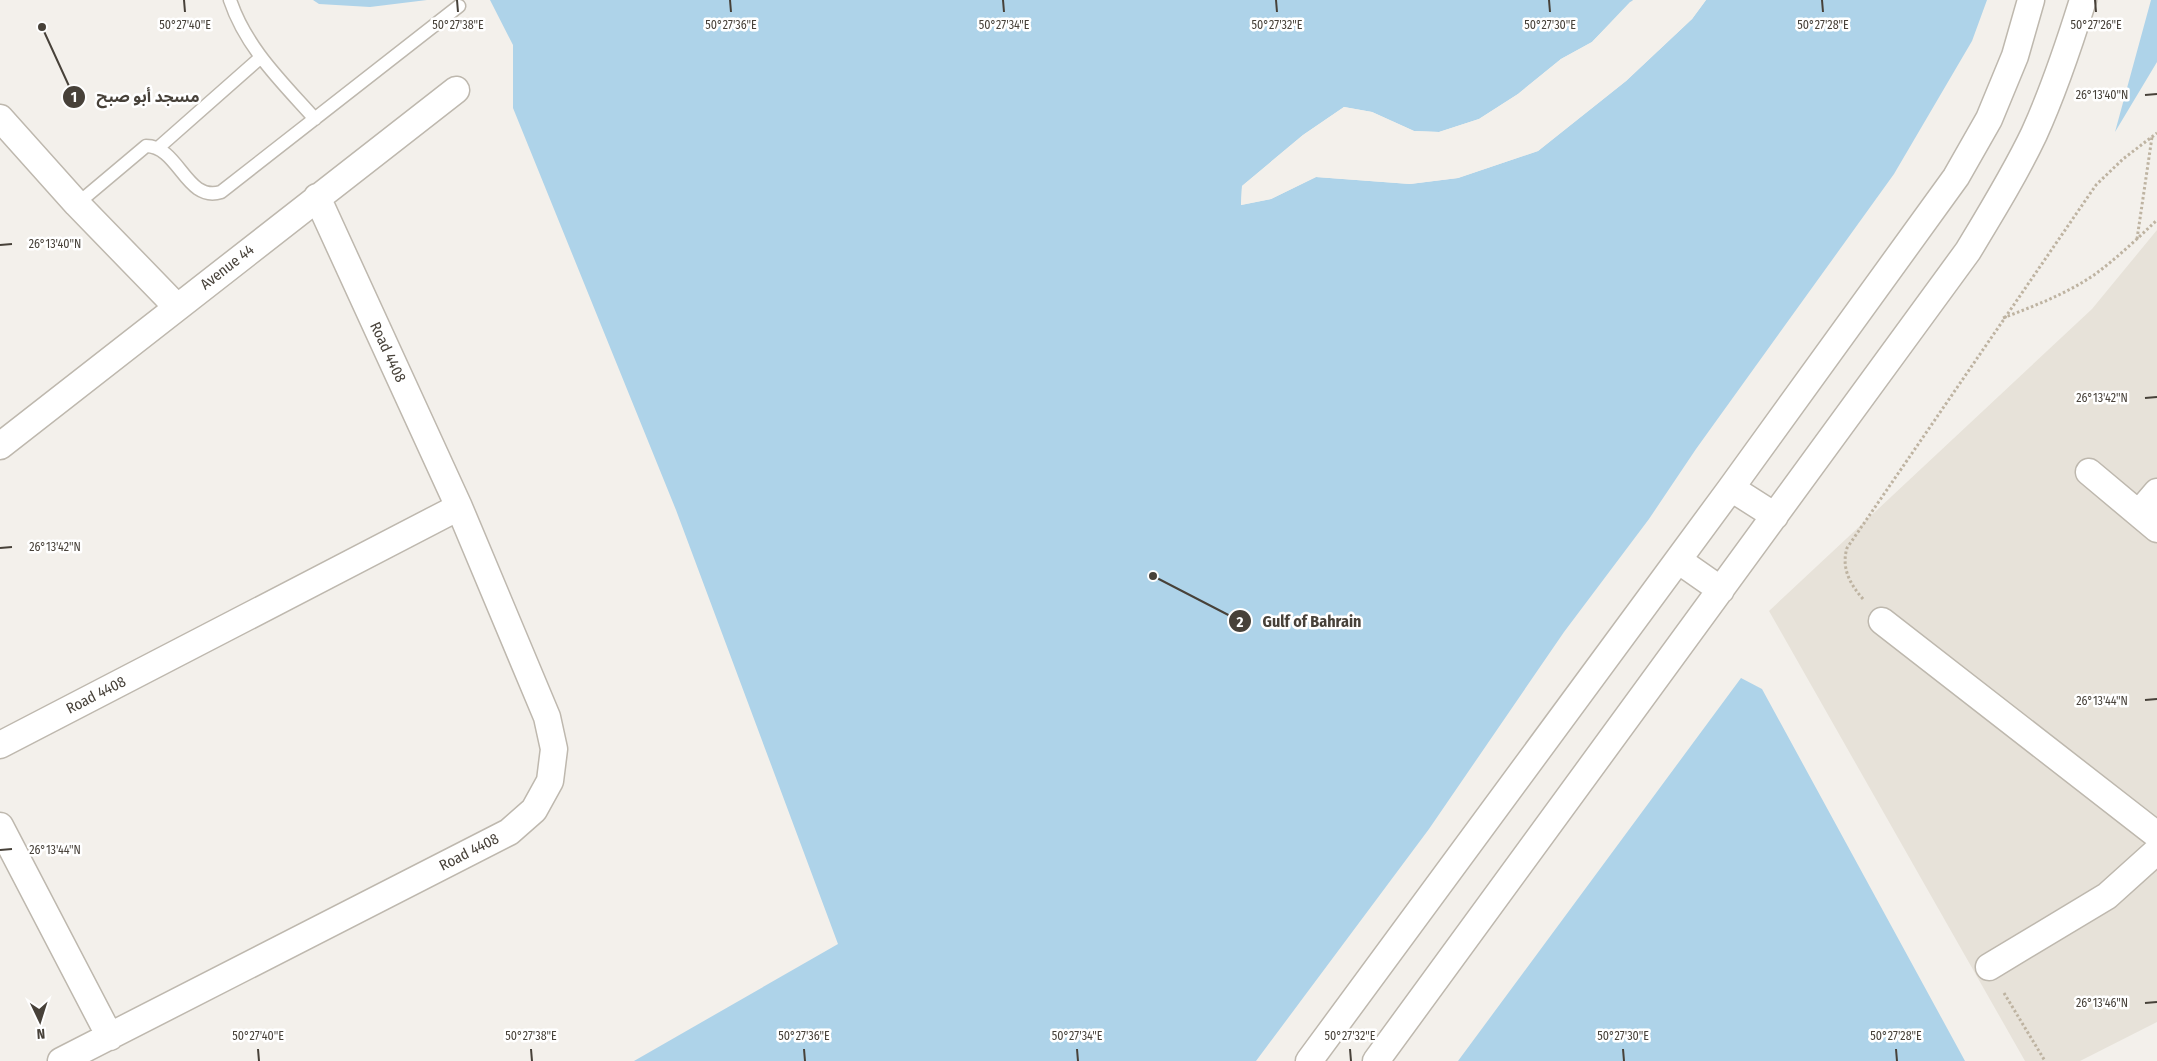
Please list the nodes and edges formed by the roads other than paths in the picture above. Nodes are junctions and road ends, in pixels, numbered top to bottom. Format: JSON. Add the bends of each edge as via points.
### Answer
{"nodes":[{"id":1,"x":230,"y":0,"type":"edge"},
{"id":2,"x":2031,"y":0,"type":"edge"},
{"id":3,"x":2083,"y":0,"type":"edge"},
{"id":4,"x":458,"y":6,"type":"dead end"},
{"id":5,"x":260,"y":58,"type":"junction"},
{"id":6,"x":456,"y":90,"type":"dead end"},
{"id":7,"x":0,"y":118,"type":"edge"},
{"id":8,"x":315,"y":119,"type":"junction"},
{"id":9,"x":158,"y":148,"type":"junction"},
{"id":10,"x":317,"y":197,"type":"junction"},
{"id":11,"x":77,"y":204,"type":"junction"},
{"id":12,"x":177,"y":307,"type":"junction"},
{"id":13,"x":0,"y":446,"type":"edge"},
{"id":14,"x":2089,"y":472,"type":"dead end"},
{"id":15,"x":1731,"y":488,"type":"junction"},
{"id":16,"x":2157,"y":492,"type":"edge"},
{"id":17,"x":459,"y":507,"type":"junction"},
{"id":18,"x":1775,"y":516,"type":"junction"},
{"id":19,"x":2148,"y":521,"type":"edge"},
{"id":20,"x":1678,"y":560,"type":"junction"},
{"id":21,"x":1722,"y":590,"type":"junction"},
{"id":22,"x":1882,"y":621,"type":"road end"},
{"id":23,"x":0,"y":745,"type":"edge"},
{"id":24,"x":0,"y":826,"type":"edge"},
{"id":25,"x":2157,"y":836,"type":"edge"},
{"id":26,"x":2157,"y":851,"type":"edge"},
{"id":27,"x":1989,"y":967,"type":"road end"},
{"id":28,"x":110,"y":1036,"type":"junction"},
{"id":29,"x":61,"y":1061,"type":"edge"},
{"id":30,"x":1309,"y":1061,"type":"edge"},
{"id":31,"x":1376,"y":1061,"type":"edge"}],
"edges":[{"from":1,"to":5,"type":"lane"},
{"from":2,"to":15,"type":"street","via":[[2015,56],[1989,120],[1956,177]]},
{"from":3,"to":18,"type":"street","via":[[2060,72],[2034,134],[2003,194],[1968,251]]},
{"from":4,"to":8,"type":"lane"},
{"from":5,"to":8,"type":"lane"},
{"from":5,"to":9,"type":"lane"},
{"from":6,"to":10,"type":"street","name":"Avenue 44"},
{"from":7,"to":11,"type":"street"},
{"from":8,"to":9,"type":"lane","via":[[214,195],[200,191]]},
{"from":9,"to":11,"type":"lane","via":[[141,148]]},
{"from":10,"to":12,"type":"street","name":"Avenue 44"},
{"from":10,"to":17,"type":"street","name":"Road 4408"},
{"from":11,"to":12,"type":"street"},
{"from":12,"to":13,"type":"street","name":"Avenue 44"},
{"from":14,"to":19,"type":"street"},
{"from":15,"to":18,"type":"street"},
{"from":15,"to":20,"type":"street"},
{"from":16,"to":19,"type":"street"},
{"from":17,"to":23,"type":"street","name":"Road 4408"},
{"from":17,"to":28,"type":"street","name":"Road 4408","via":[[547,717],[554,749],[550,781],[534,810],[509,832]]},
{"from":18,"to":21,"type":"street"},
{"from":20,"to":21,"type":"street"},
{"from":20,"to":30,"type":"street"},
{"from":21,"to":31,"type":"street"},
{"from":22,"to":25,"type":"street"},
{"from":24,"to":28,"type":"street"},
{"from":26,"to":27,"type":"street","via":[[2107,896]]},
{"from":28,"to":29,"type":"street","name":"Road 4408"}]}
